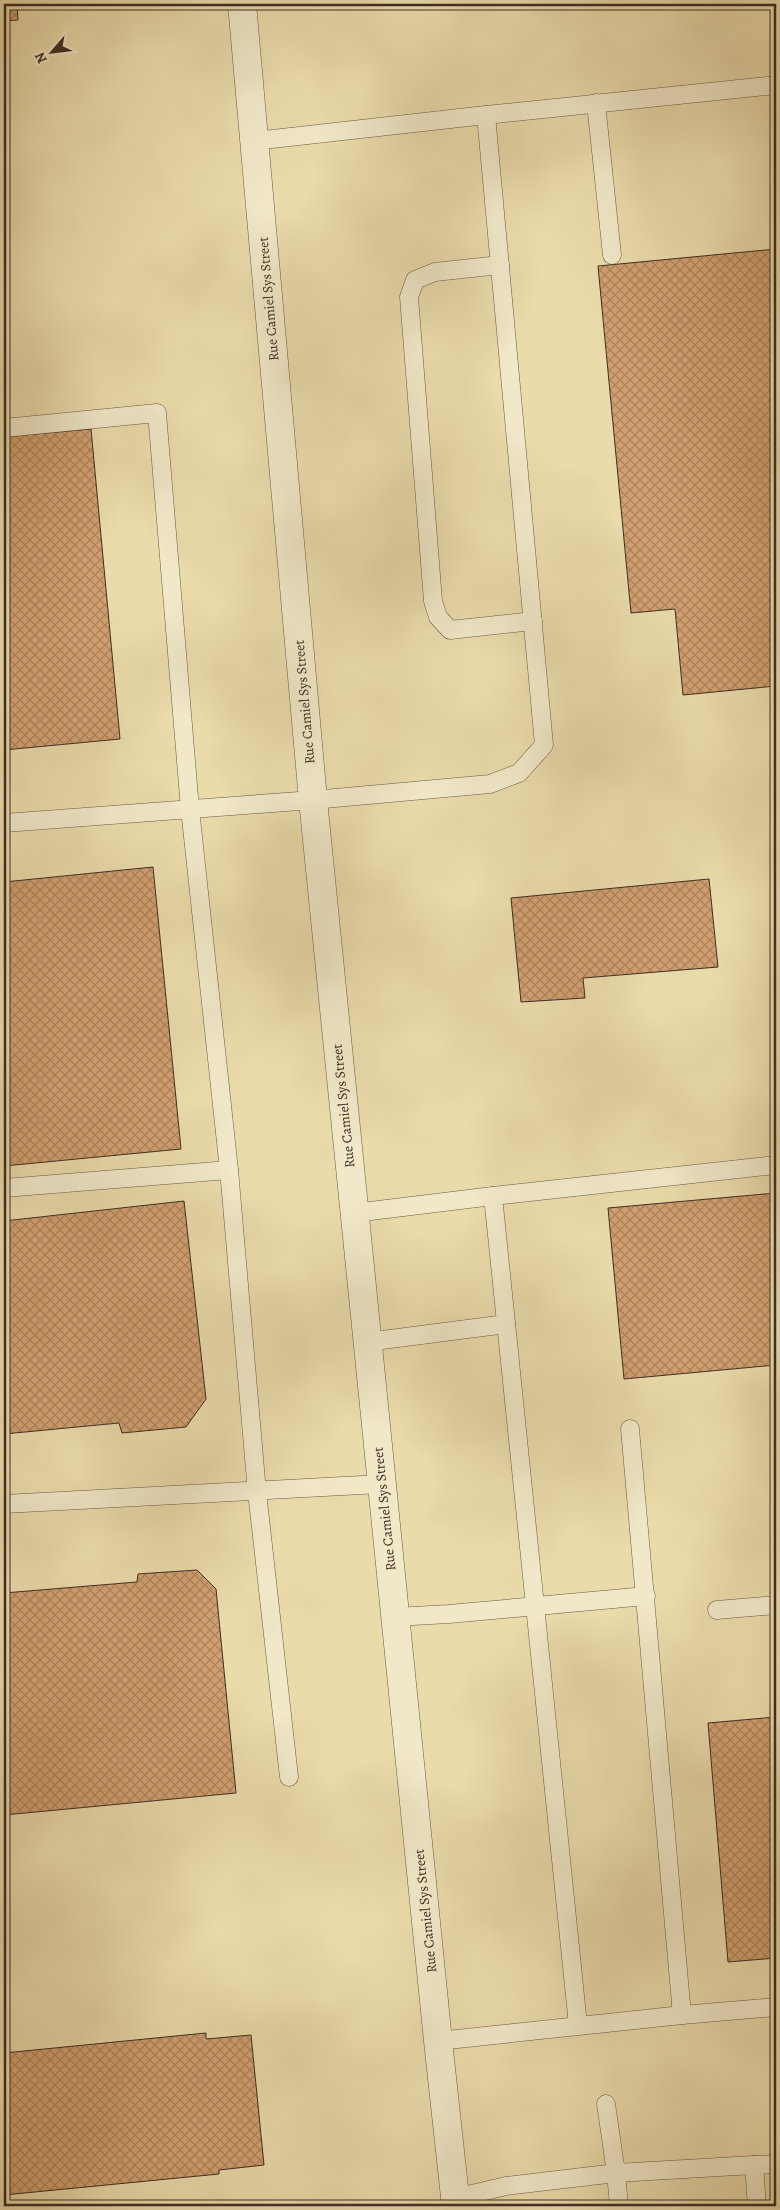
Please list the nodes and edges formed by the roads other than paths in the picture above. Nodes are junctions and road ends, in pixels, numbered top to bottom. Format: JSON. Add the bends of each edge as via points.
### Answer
{"nodes":[{"id":1,"x":242,"y":4,"type":"edge"},
{"id":2,"x":776,"y":85,"type":"edge"},
{"id":3,"x":596,"y":103,"type":"junction"},
{"id":4,"x":486,"y":114,"type":"junction"},
{"id":5,"x":254,"y":141,"type":"junction"},
{"id":6,"x":612,"y":255,"type":"dead end"},
{"id":7,"x":500,"y":265,"type":"junction"},
{"id":8,"x":4,"y":428,"type":"edge"},
{"id":9,"x":533,"y":621,"type":"junction"},
{"id":10,"x":313,"y":800,"type":"junction"},
{"id":11,"x":190,"y":808,"type":"junction"},
{"id":12,"x":4,"y":823,"type":"edge"},
{"id":13,"x":776,"y":1165,"type":"edge"},
{"id":14,"x":229,"y":1170,"type":"junction"},
{"id":15,"x":4,"y":1188,"type":"edge"},
{"id":16,"x":493,"y":1196,"type":"junction"},
{"id":17,"x":354,"y":1213,"type":"junction"},
{"id":18,"x":506,"y":1324,"type":"junction"},
{"id":19,"x":367,"y":1342,"type":"junction"},
{"id":20,"x":630,"y":1429,"type":"dead end"},
{"id":21,"x":381,"y":1484,"type":"junction"},
{"id":22,"x":256,"y":1492,"type":"junction"},
{"id":23,"x":4,"y":1504,"type":"edge"},
{"id":24,"x":646,"y":1596,"type":"junction"},
{"id":25,"x":776,"y":1605,"type":"edge"},
{"id":26,"x":536,"y":1606,"type":"junction"},
{"id":27,"x":717,"y":1610,"type":"dead end"},
{"id":28,"x":395,"y":1617,"type":"junction"},
{"id":29,"x":289,"y":1776,"type":"dead end"},
{"id":30,"x":776,"y":2007,"type":"edge"},
{"id":31,"x":682,"y":2014,"type":"junction"},
{"id":32,"x":578,"y":2026,"type":"junction"},
{"id":33,"x":438,"y":2041,"type":"junction"},
{"id":34,"x":606,"y":2104,"type":"dead end"},
{"id":35,"x":776,"y":2164,"type":"edge"},
{"id":36,"x":754,"y":2165,"type":"junction"},
{"id":37,"x":616,"y":2173,"type":"junction"},
{"id":38,"x":456,"y":2202,"type":"edge"},
{"id":39,"x":619,"y":2206,"type":"edge"},
{"id":40,"x":758,"y":2206,"type":"edge"}],
"edges":[{"from":1,"to":5,"type":"street","name":"Rue Camiel Sys Street"},
{"from":2,"to":3,"type":"lane"},
{"from":3,"to":4,"type":"lane"},
{"from":3,"to":6,"type":"lane"},
{"from":4,"to":5,"type":"lane"},
{"from":4,"to":7,"type":"lane"},
{"from":5,"to":10,"type":"street","name":"Rue Camiel Sys Street"},
{"from":7,"to":9,"type":"lane"},
{"from":7,"to":9,"type":"lane","via":[[435,272],[415,280],[409,297],[433,601],[438,617],[450,630]]},
{"from":8,"to":11,"type":"lane","via":[[157,413]]},
{"from":9,"to":10,"type":"lane","via":[[544,745],[519,774],[490,784]]},
{"from":10,"to":11,"type":"lane"},
{"from":10,"to":17,"type":"street","name":"Rue Camiel Sys Street"},
{"from":11,"to":12,"type":"lane"},
{"from":11,"to":14,"type":"lane"},
{"from":13,"to":16,"type":"lane"},
{"from":14,"to":15,"type":"lane"},
{"from":14,"to":22,"type":"lane"},
{"from":16,"to":17,"type":"lane"},
{"from":16,"to":18,"type":"lane"},
{"from":17,"to":19,"type":"street","name":"Rue Camiel Sys Street"},
{"from":18,"to":19,"type":"lane"},
{"from":18,"to":26,"type":"lane"},
{"from":19,"to":21,"type":"street","name":"Rue Camiel Sys Street"},
{"from":20,"to":24,"type":"lane"},
{"from":21,"to":22,"type":"lane"},
{"from":21,"to":28,"type":"street","name":"Rue Camiel Sys Street"},
{"from":22,"to":23,"type":"lane"},
{"from":22,"to":29,"type":"lane"},
{"from":24,"to":26,"type":"lane"},
{"from":24,"to":31,"type":"lane"},
{"from":25,"to":27,"type":"lane"},
{"from":26,"to":28,"type":"lane"},
{"from":26,"to":32,"type":"lane"},
{"from":28,"to":33,"type":"street","name":"Rue Camiel Sys Street"},
{"from":30,"to":31,"type":"lane"},
{"from":31,"to":32,"type":"lane"},
{"from":32,"to":33,"type":"lane"},
{"from":33,"to":38,"type":"street","name":"Rue Camiel Sys Street"},
{"from":34,"to":37,"type":"lane"},
{"from":35,"to":36,"type":"lane"},
{"from":36,"to":37,"type":"lane"},
{"from":36,"to":40,"type":"lane"},
{"from":37,"to":38,"type":"lane","via":[[506,2186]]},
{"from":37,"to":39,"type":"lane"}]}
